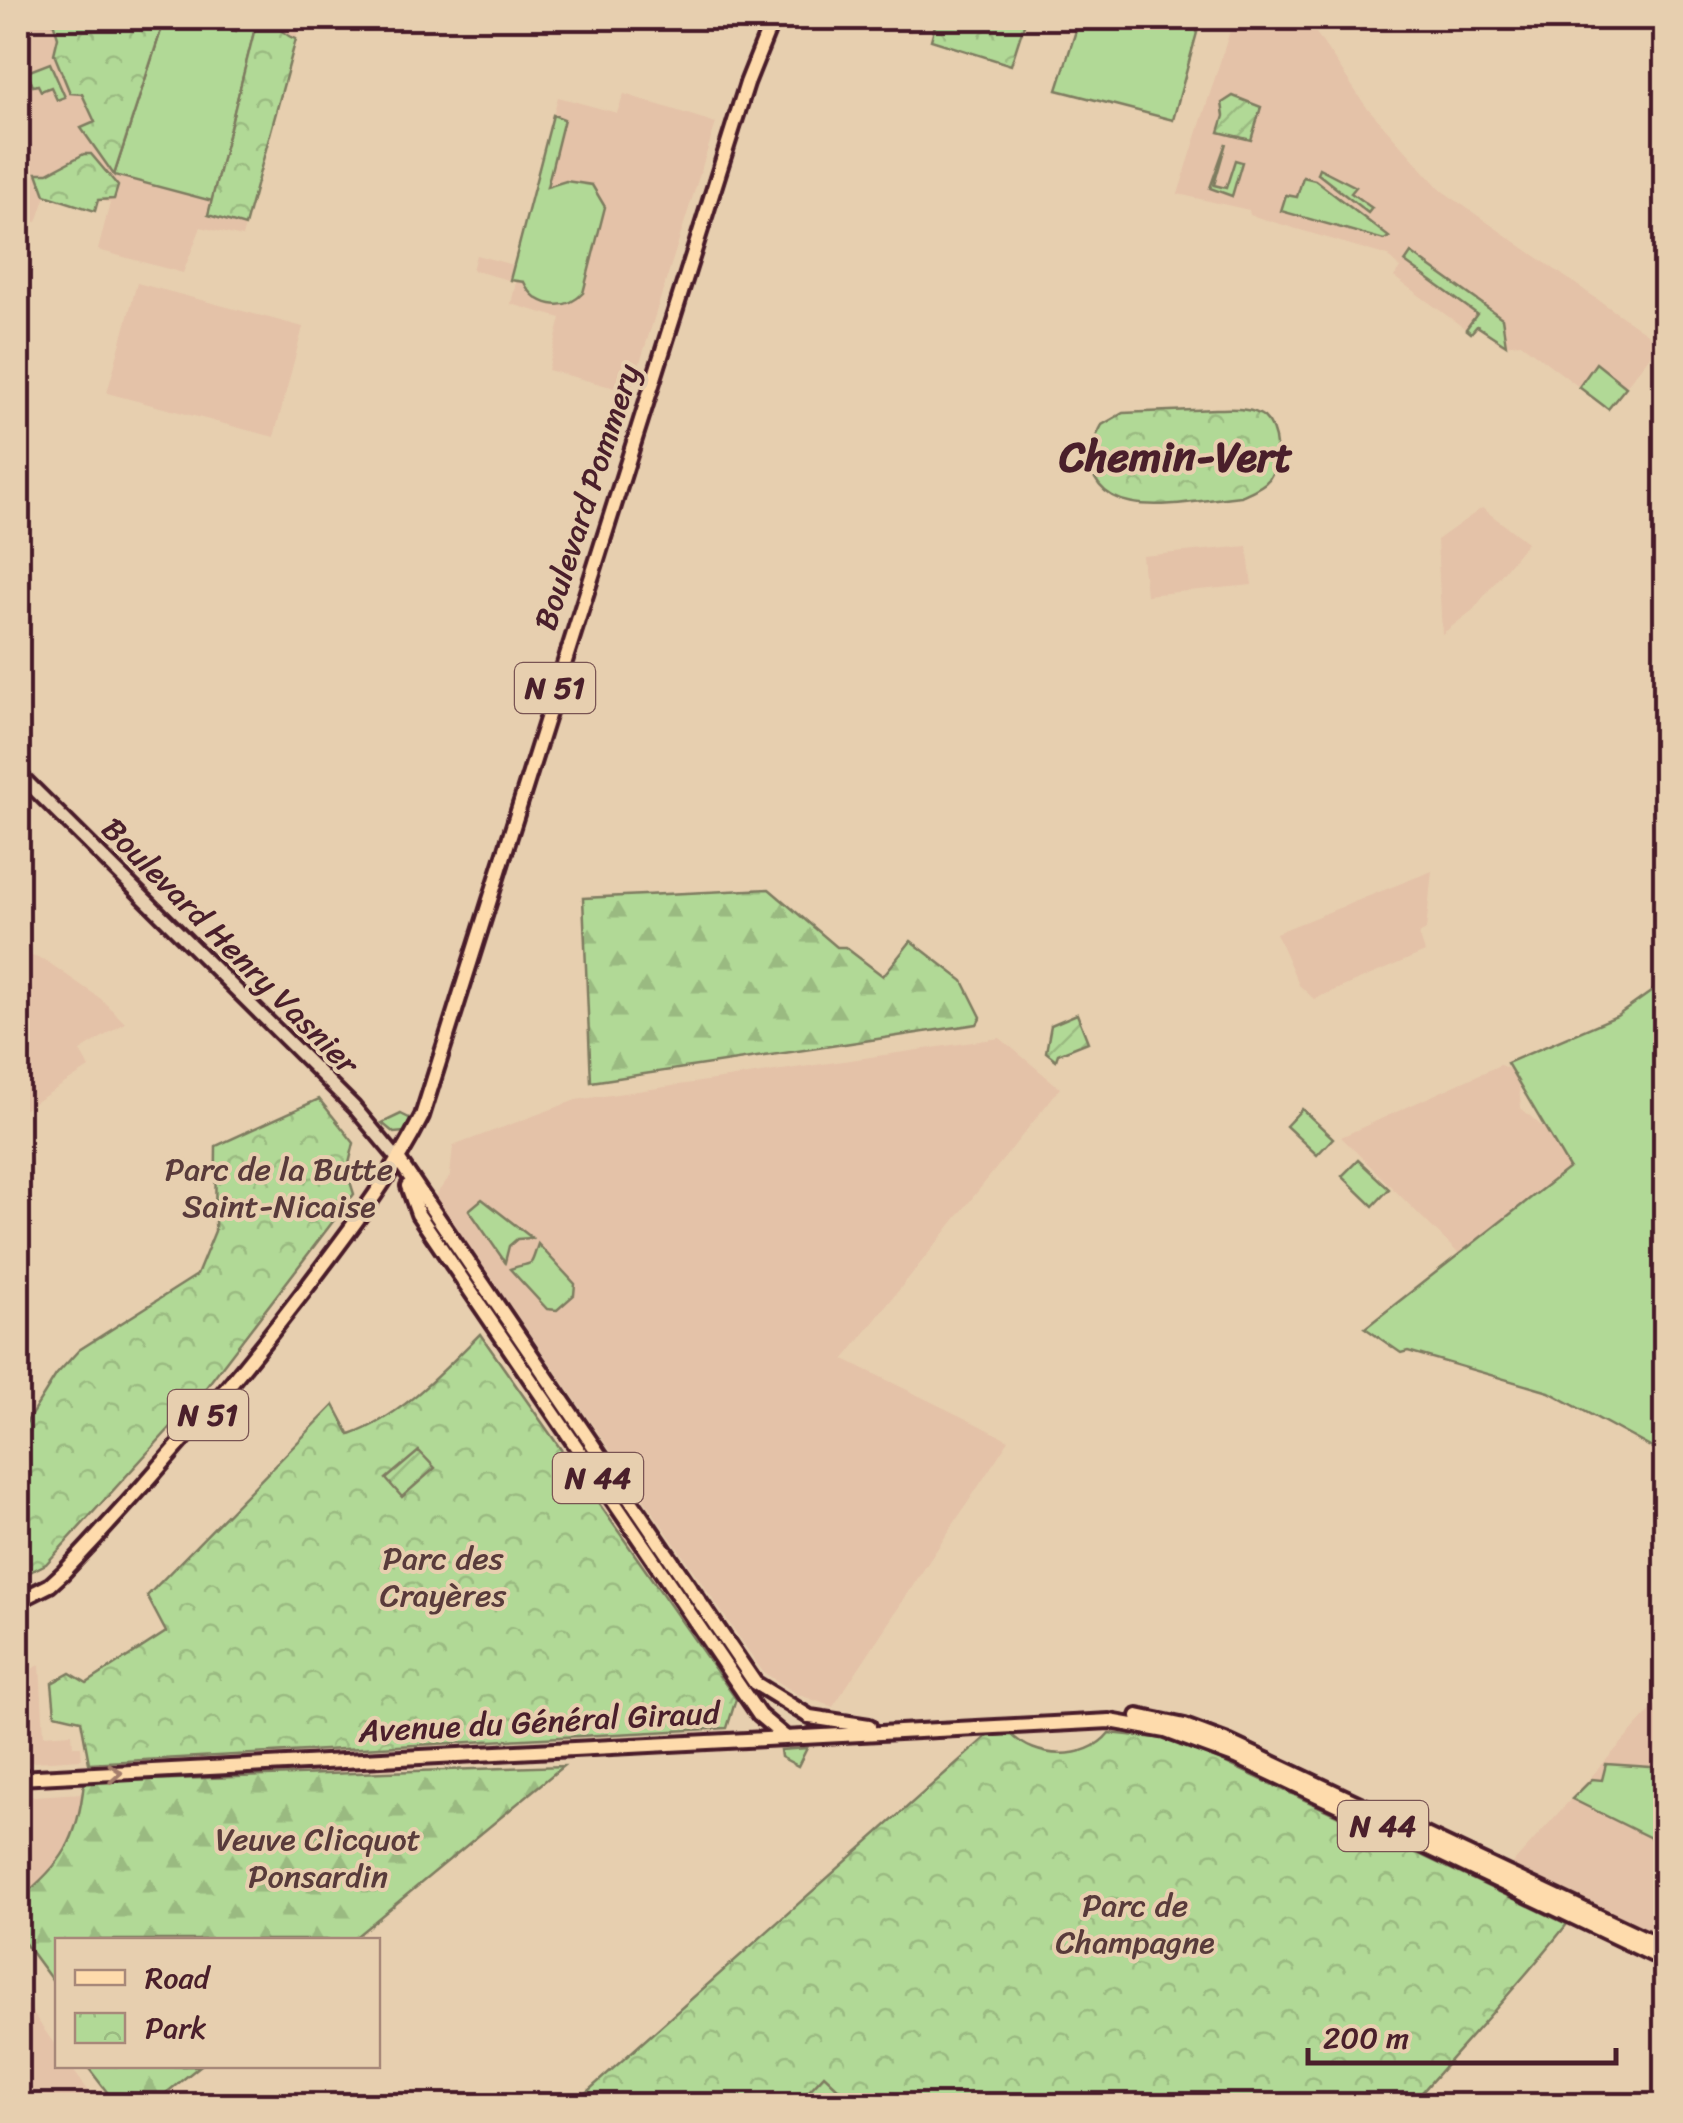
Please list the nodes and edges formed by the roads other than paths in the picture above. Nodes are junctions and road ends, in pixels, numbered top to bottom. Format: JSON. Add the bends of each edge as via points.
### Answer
{"nodes":[{"id":1,"x":773,"y":18,"type":"edge"},
{"id":2,"x":18,"y":772,"type":"edge"},
{"id":3,"x":400,"y":1162,"type":"junction"},
{"id":4,"x":18,"y":1601,"type":"edge"},
{"id":5,"x":787,"y":1738,"type":"junction"},
{"id":6,"x":18,"y":1778,"type":"edge"},
{"id":7,"x":1666,"y":1948,"type":"edge"},
{"id":8,"x":1666,"y":1961,"type":"edge"}],
"edges":[{"from":1,"to":3,"type":"main road","name":"Boulevard Pommery","number":"N 51","via":[[424,1110]]},
{"from":2,"to":3,"type":"main road","name":"Boulevard Henry Vasnier","number":"N 44","via":[[354,1107]]},
{"from":3,"to":4,"type":"main road","number":"N 51","via":[[214,1408],[50,1585]]},
{"from":3,"to":5,"type":"main road","name":"Boulevard Henry Vasnier","number":"N 44","via":[[418,1214],[760,1715]]},
{"from":3,"to":7,"type":"main road","name":"Boulevard Henry Vasnier","number":"N 44","via":[[744,1670],[794,1711],[866,1726],[1110,1714],[1168,1721],[1228,1742]]},
{"from":6,"to":5,"type":"main road","name":"Avenue du Général Giraud","one_way":true},
{"from":5,"to":8,"type":"main road","name":"Avenue du Général Giraud","number":"N 44","via":[[1142,1725],[1206,1744]]}]}
